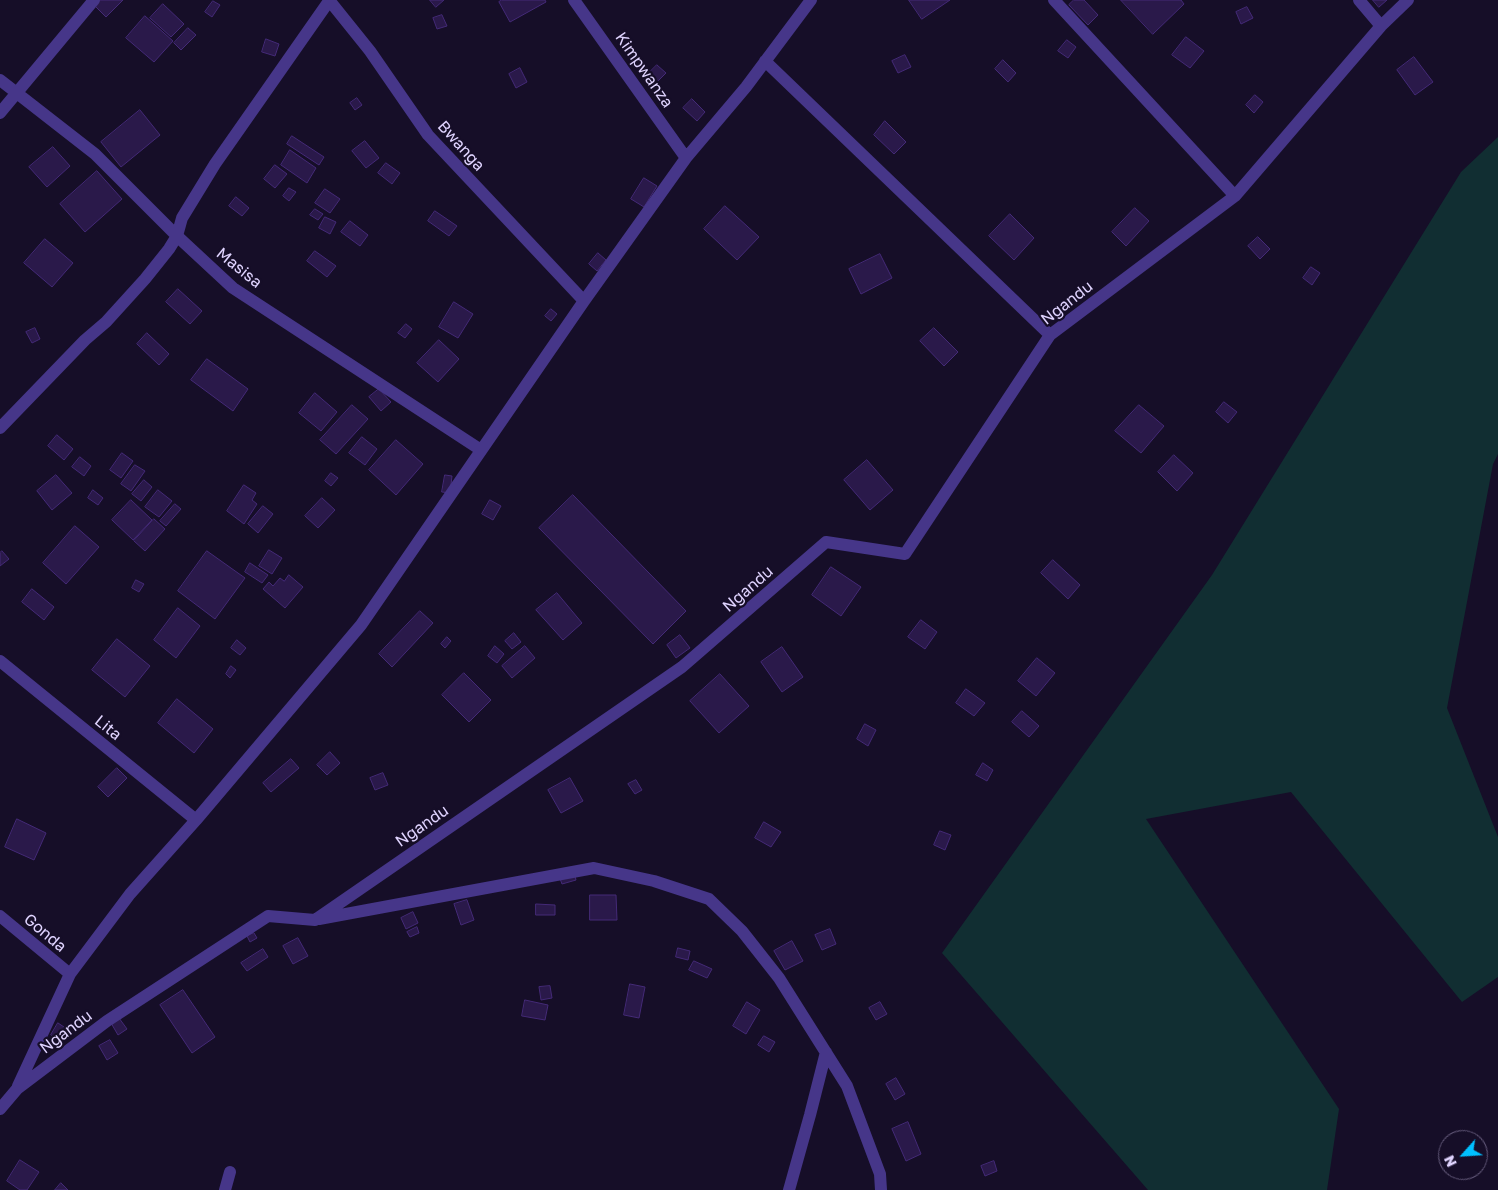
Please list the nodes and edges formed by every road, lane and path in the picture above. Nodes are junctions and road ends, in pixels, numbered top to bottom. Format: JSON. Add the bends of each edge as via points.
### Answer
{"nodes":[{"id":1,"x":94,"y":0,"type":"edge"},
{"id":2,"x":329,"y":0,"type":"edge"},
{"id":3,"x":574,"y":0,"type":"edge"},
{"id":4,"x":811,"y":0,"type":"edge"},
{"id":5,"x":1054,"y":0,"type":"edge"},
{"id":6,"x":1359,"y":0,"type":"edge"},
{"id":7,"x":1408,"y":0,"type":"edge"},
{"id":8,"x":1381,"y":26,"type":"junction"},
{"id":9,"x":765,"y":61,"type":"junction"},
{"id":10,"x":0,"y":80,"type":"edge"},
{"id":11,"x":17,"y":92,"type":"junction"},
{"id":12,"x":0,"y":113,"type":"edge"},
{"id":13,"x":686,"y":158,"type":"junction"},
{"id":14,"x":1235,"y":196,"type":"junction"},
{"id":15,"x":177,"y":236,"type":"junction"},
{"id":16,"x":584,"y":301,"type":"junction"},
{"id":17,"x":1050,"y":335,"type":"junction"},
{"id":18,"x":0,"y":428,"type":"edge"},
{"id":19,"x":481,"y":450,"type":"junction"},
{"id":20,"x":0,"y":661,"type":"edge"},
{"id":21,"x":196,"y":820,"type":"junction"},
{"id":22,"x":0,"y":916,"type":"edge"},
{"id":23,"x":315,"y":920,"type":"junction"},
{"id":24,"x":70,"y":974,"type":"junction"},
{"id":25,"x":826,"y":1052,"type":"junction"},
{"id":26,"x":17,"y":1089,"type":"junction"},
{"id":27,"x":0,"y":1109,"type":"edge"},
{"id":28,"x":230,"y":1172,"type":"dead end"},
{"id":29,"x":225,"y":1190,"type":"edge"},
{"id":30,"x":789,"y":1190,"type":"edge"},
{"id":31,"x":881,"y":1190,"type":"edge"}],
"edges":[{"from":1,"to":11,"type":"street"},
{"from":2,"to":15,"type":"street","via":[[215,164],[182,218]]},
{"from":2,"to":16,"type":"street","name":"Bwanga","via":[[370,51],[428,135]]},
{"from":3,"to":13,"type":"street","name":"Kimpwanza"},
{"from":4,"to":9,"type":"street"},
{"from":5,"to":14,"type":"street"},
{"from":6,"to":8,"type":"street"},
{"from":7,"to":8,"type":"street","name":"Ngandu"},
{"from":8,"to":14,"type":"street","name":"Ngandu"},
{"from":9,"to":13,"type":"street"},
{"from":9,"to":17,"type":"street"},
{"from":10,"to":11,"type":"street","name":"Masisa"},
{"from":11,"to":12,"type":"street"},
{"from":11,"to":15,"type":"street","name":"Masisa","via":[[95,154]]},
{"from":13,"to":16,"type":"street"},
{"from":14,"to":17,"type":"street","name":"Ngandu"},
{"from":15,"to":18,"type":"street","via":[[146,279]]},
{"from":15,"to":19,"type":"street","name":"Masisa","via":[[233,288]]},
{"from":16,"to":19,"type":"street"},
{"from":17,"to":23,"type":"street","name":"Ngandu","via":[[905,554],[826,542],[682,667]]},
{"from":19,"to":21,"type":"street","via":[[361,625]]},
{"from":20,"to":21,"type":"street","name":"Lita"},
{"from":21,"to":24,"type":"street","via":[[130,894]]},
{"from":22,"to":24,"type":"street","name":"Gonda"},
{"from":23,"to":25,"type":"street","via":[[594,868],[654,880],[709,899],[742,931],[779,978]]},
{"from":23,"to":26,"type":"street","name":"Ngandu","via":[[268,916],[107,1021]]},
{"from":24,"to":26,"type":"street"},
{"from":25,"to":30,"type":"street"},
{"from":25,"to":31,"type":"street","via":[[847,1086],[880,1174]]},
{"from":26,"to":27,"type":"street","name":"Ngandu"},
{"from":28,"to":29,"type":"street"}]}
